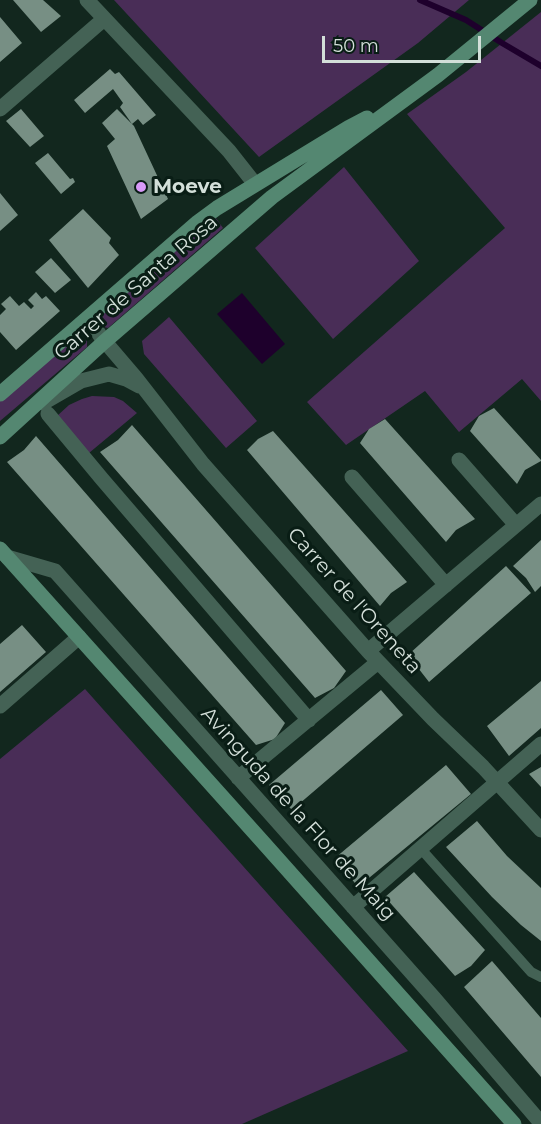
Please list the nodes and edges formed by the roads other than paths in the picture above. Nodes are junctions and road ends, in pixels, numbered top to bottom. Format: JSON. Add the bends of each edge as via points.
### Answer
{"nodes":[{"id":1,"x":87,"y":0,"type":"edge"},
{"id":2,"x":530,"y":0,"type":"edge"},
{"id":3,"x":104,"y":19,"type":"junction"},
{"id":4,"x":412,"y":94,"type":"junction"},
{"id":5,"x":0,"y":109,"type":"edge"},
{"id":6,"x":255,"y":184,"type":"junction"},
{"id":7,"x":96,"y":312,"type":"junction"},
{"id":8,"x":104,"y":342,"type":"junction"},
{"id":9,"x":147,"y":391,"type":"junction"},
{"id":10,"x":0,"y":394,"type":"edge"},
{"id":11,"x":48,"y":414,"type":"dead end"},
{"id":12,"x":23,"y":415,"type":"junction"},
{"id":13,"x":0,"y":437,"type":"edge"},
{"id":14,"x":459,"y":460,"type":"dead end"},
{"id":15,"x":352,"y":477,"type":"dead end"},
{"id":16,"x":541,"y":504,"type":"edge"},
{"id":17,"x":516,"y":525,"type":"junction"},
{"id":18,"x":4,"y":553,"type":"edge"},
{"id":19,"x":446,"y":585,"type":"junction"},
{"id":20,"x":79,"y":637,"type":"junction"},
{"id":21,"x":373,"y":656,"type":"junction"},
{"id":22,"x":0,"y":706,"type":"edge"},
{"id":23,"x":309,"y":720,"type":"junction"},
{"id":24,"x":541,"y":744,"type":"edge"},
{"id":25,"x":238,"y":778,"type":"junction"},
{"id":26,"x":497,"y":782,"type":"junction"},
{"id":27,"x":541,"y":830,"type":"edge"},
{"id":28,"x":421,"y":849,"type":"junction"},
{"id":29,"x":353,"y":908,"type":"junction"},
{"id":30,"x":541,"y":977,"type":"edge"},
{"id":31,"x":541,"y":1123,"type":"edge"},
{"id":32,"x":514,"y":1124,"type":"edge"}],
"edges":[{"from":1,"to":3,"type":"street"},
{"from":2,"to":4,"type":"main road"},
{"from":3,"to":5,"type":"street"},
{"from":3,"to":6,"type":"street","via":[[229,151]]},
{"from":4,"to":6,"type":"main road","name":"Carrer de Santa Rosa"},
{"from":4,"to":8,"type":"main road","name":"Carrer de Santa Rosa","via":[[272,197]]},
{"from":6,"to":7,"type":"main road","name":"Carrer de Santa Rosa","via":[[198,222]]},
{"from":7,"to":8,"type":"street","name":"Carrer de l'Oreneta","via":[[96,329]]},
{"from":7,"to":10,"type":"main road","name":"Carrer de Santa Rosa"},
{"from":8,"to":9,"type":"street","name":"Carrer de l'Oreneta"},
{"from":8,"to":12,"type":"main road","name":"Carrer de Santa Rosa"},
{"from":9,"to":12,"type":"street","name":"Carrer de l'Oreneta","via":[[109,374],[81,381]]},
{"from":9,"to":21,"type":"street","name":"Carrer de l'Oreneta","via":[[203,464]]},
{"from":11,"to":23,"type":"street"},
{"from":12,"to":13,"type":"main road","name":"Carrer de Santa Rosa"},
{"from":14,"to":17,"type":"street"},
{"from":15,"to":19,"type":"street"},
{"from":16,"to":17,"type":"street"},
{"from":17,"to":19,"type":"street"},
{"from":18,"to":20,"type":"main road","name":"Avinguda de la Flor de Maig"},
{"from":18,"to":25,"type":"street","name":"Avinguda de la Flor de Maig","via":[[55,571]]},
{"from":19,"to":21,"type":"street"},
{"from":20,"to":22,"type":"street"},
{"from":20,"to":32,"type":"main road","name":"Avinguda de la Flor de Maig"},
{"from":21,"to":23,"type":"street"},
{"from":21,"to":26,"type":"street","name":"Carrer de l'Oreneta"},
{"from":23,"to":25,"type":"street"},
{"from":24,"to":26,"type":"street"},
{"from":25,"to":29,"type":"street","name":"Avinguda de la Flor de Maig"},
{"from":26,"to":27,"type":"street","name":"Carrer de l'Oreneta"},
{"from":26,"to":28,"type":"street"},
{"from":28,"to":29,"type":"street"},
{"from":28,"to":30,"type":"lane","via":[[531,972]]},
{"from":29,"to":31,"type":"street","name":"Avinguda de la Flor de Maig"}]}
